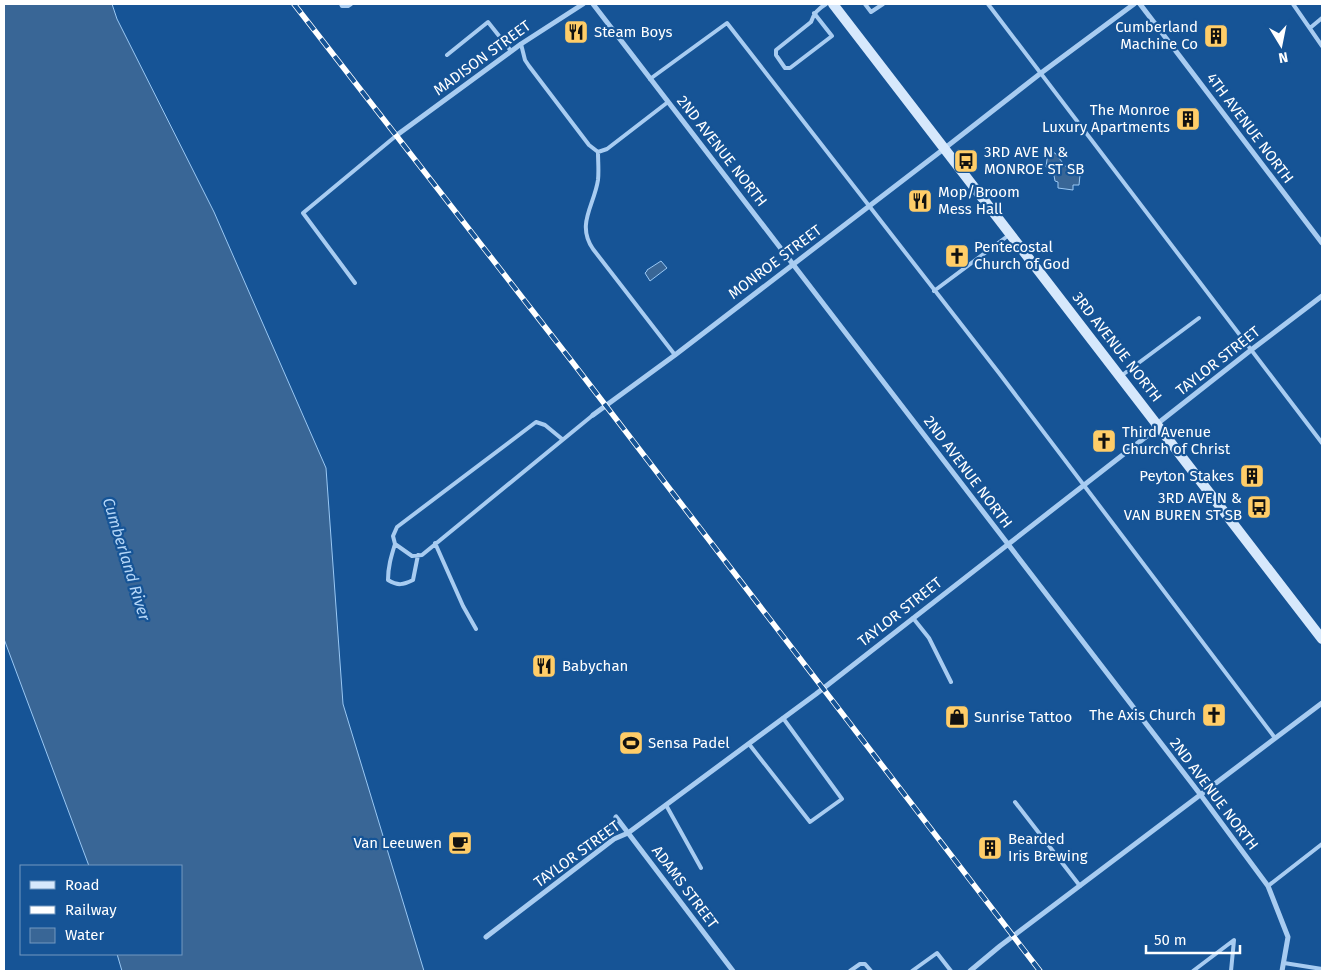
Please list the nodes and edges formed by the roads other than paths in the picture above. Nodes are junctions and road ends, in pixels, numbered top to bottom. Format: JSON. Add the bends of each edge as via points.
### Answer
{"nodes":[{"id":1,"x":341,"y":4,"type":"edge"},
{"id":2,"x":352,"y":4,"type":"edge"},
{"id":3,"x":583,"y":4,"type":"edge"},
{"id":4,"x":593,"y":4,"type":"edge"},
{"id":5,"x":826,"y":4,"type":"edge"},
{"id":6,"x":833,"y":4,"type":"edge"},
{"id":7,"x":865,"y":4,"type":"edge"},
{"id":8,"x":882,"y":4,"type":"edge"},
{"id":9,"x":988,"y":4,"type":"edge"},
{"id":10,"x":1134,"y":4,"type":"edge"},
{"id":11,"x":1140,"y":4,"type":"edge"},
{"id":12,"x":1293,"y":4,"type":"edge"},
{"id":13,"x":814,"y":13,"type":"junction"},
{"id":14,"x":1322,"y":18,"type":"edge"},
{"id":15,"x":1310,"y":28,"type":"junction"},
{"id":16,"x":521,"y":44,"type":"junction"},
{"id":17,"x":1322,"y":46,"type":"edge"},
{"id":18,"x":511,"y":51,"type":"junction"},
{"id":19,"x":446,"y":55,"type":"dead end"},
{"id":20,"x":1041,"y":73,"type":"junction"},
{"id":21,"x":650,"y":79,"type":"junction"},
{"id":22,"x":668,"y":102,"type":"junction"},
{"id":23,"x":397,"y":135,"type":"joint"},
{"id":24,"x":945,"y":148,"type":"junction"},
{"id":25,"x":598,"y":152,"type":"junction"},
{"id":26,"x":868,"y":207,"type":"junction"},
{"id":27,"x":1011,"y":234,"type":"junction"},
{"id":28,"x":1322,"y":243,"type":"edge"},
{"id":29,"x":793,"y":264,"type":"junction"},
{"id":30,"x":355,"y":283,"type":"dead end"},
{"id":31,"x":934,"y":291,"type":"junction"},
{"id":32,"x":1322,"y":296,"type":"edge"},
{"id":33,"x":1199,"y":318,"type":"dead end"},
{"id":34,"x":1251,"y":350,"type":"junction"},
{"id":35,"x":675,"y":355,"type":"junction"},
{"id":36,"x":1121,"y":376,"type":"junction"},
{"id":37,"x":593,"y":415,"type":"joint"},
{"id":38,"x":1157,"y":424,"type":"junction"},
{"id":39,"x":562,"y":439,"type":"junction"},
{"id":40,"x":1322,"y":443,"type":"edge"},
{"id":41,"x":1083,"y":485,"type":"junction"},
{"id":42,"x":395,"y":544,"type":"junction"},
{"id":43,"x":435,"y":544,"type":"junction"},
{"id":44,"x":1007,"y":544,"type":"junction"},
{"id":45,"x":418,"y":555,"type":"junction"},
{"id":46,"x":912,"y":618,"type":"junction"},
{"id":47,"x":476,"y":629,"type":"dead end"},
{"id":48,"x":1322,"y":639,"type":"edge"},
{"id":49,"x":952,"y":682,"type":"dead end"},
{"id":50,"x":1322,"y":703,"type":"edge"},
{"id":51,"x":783,"y":718,"type":"junction"},
{"id":52,"x":1275,"y":738,"type":"junction"},
{"id":53,"x":749,"y":744,"type":"junction"},
{"id":54,"x":1200,"y":794,"type":"junction"},
{"id":55,"x":1015,"y":802,"type":"dead end"},
{"id":56,"x":666,"y":805,"type":"junction"},
{"id":57,"x":616,"y":817,"type":"dead end"},
{"id":58,"x":628,"y":833,"type":"junction"},
{"id":59,"x":1322,"y":844,"type":"edge"},
{"id":60,"x":701,"y":868,"type":"dead end"},
{"id":61,"x":1080,"y":886,"type":"junction"},
{"id":62,"x":1268,"y":886,"type":"junction"},
{"id":63,"x":486,"y":937,"type":"dead end"},
{"id":64,"x":1284,"y":963,"type":"junction"},
{"id":65,"x":1322,"y":969,"type":"edge"},
{"id":66,"x":733,"y":971,"type":"edge"},
{"id":67,"x":850,"y":971,"type":"edge"},
{"id":68,"x":871,"y":971,"type":"edge"},
{"id":69,"x":912,"y":971,"type":"edge"},
{"id":70,"x":951,"y":971,"type":"edge"},
{"id":71,"x":970,"y":971,"type":"edge"},
{"id":72,"x":1193,"y":971,"type":"edge"},
{"id":73,"x":1231,"y":971,"type":"edge"},
{"id":74,"x":1282,"y":971,"type":"edge"}],
"edges":[{"from":1,"to":2,"type":"lane"},
{"from":3,"to":16,"type":"street","name":"MADISON STREET"},
{"from":4,"to":21,"type":"street","name":"2ND AVENUE NORTH"},
{"from":5,"to":13,"type":"lane"},
{"from":6,"to":24,"type":"street","name":"3RD AVENUE NORTH"},
{"from":7,"to":8,"type":"lane","via":[[871,12]]},
{"from":9,"to":20,"type":"lane"},
{"from":10,"to":20,"type":"street","name":"MONROE STREET"},
{"from":11,"to":28,"type":"street","name":"4TH AVENUE NORTH"},
{"from":12,"to":15,"type":"lane"},
{"from":13,"to":13,"type":"lane","via":[[811,22],[776,50],[785,68],[790,68],[832,36]]},
{"from":14,"to":15,"type":"lane"},
{"from":15,"to":17,"type":"lane"},
{"from":16,"to":18,"type":"street","name":"MADISON STREET"},
{"from":16,"to":25,"type":"lane","via":[[529,66],[589,145]]},
{"from":18,"to":19,"type":"lane","via":[[488,22]]},
{"from":18,"to":23,"type":"street","name":"MADISON STREET"},
{"from":20,"to":24,"type":"street","name":"MONROE STREET"},
{"from":20,"to":34,"type":"lane"},
{"from":21,"to":22,"type":"street","name":"2ND AVENUE NORTH"},
{"from":21,"to":26,"type":"lane","via":[[727,23]]},
{"from":22,"to":25,"type":"lane","via":[[607,149]]},
{"from":22,"to":29,"type":"street","name":"2ND AVENUE NORTH"},
{"from":23,"to":30,"type":"lane","via":[[303,213]]},
{"from":24,"to":26,"type":"street","name":"MONROE STREET"},
{"from":24,"to":27,"type":"street","name":"3RD AVENUE NORTH"},
{"from":25,"to":35,"type":"lane","via":[[598,180],[586,217],[588,242]]},
{"from":26,"to":29,"type":"street","name":"MONROE STREET"},
{"from":26,"to":31,"type":"lane"},
{"from":27,"to":31,"type":"lane"},
{"from":27,"to":36,"type":"street","name":"3RD AVENUE NORTH"},
{"from":29,"to":35,"type":"street","name":"MONROE STREET"},
{"from":29,"to":44,"type":"street","name":"2ND AVENUE NORTH"},
{"from":31,"to":41,"type":"lane"},
{"from":32,"to":34,"type":"street","name":"TAYLOR STREET"},
{"from":33,"to":36,"type":"lane"},
{"from":34,"to":38,"type":"street","name":"TAYLOR STREET"},
{"from":34,"to":40,"type":"lane"},
{"from":35,"to":37,"type":"street","name":"MONROE STREET"},
{"from":36,"to":38,"type":"street","name":"3RD AVENUE NORTH"},
{"from":37,"to":39,"type":"lane","name":"MONROE STREET"},
{"from":38,"to":41,"type":"street","name":"TAYLOR STREET","via":[[1147,436]]},
{"from":38,"to":48,"type":"street","name":"3RD AVENUE NORTH"},
{"from":39,"to":42,"type":"lane","via":[[536,422],[397,527],[393,536]]},
{"from":39,"to":43,"type":"lane","name":"MONROE STREET"},
{"from":41,"to":44,"type":"street","name":"TAYLOR STREET"},
{"from":41,"to":52,"type":"lane"},
{"from":42,"to":45,"type":"lane","via":[[412,556]]},
{"from":42,"to":45,"type":"lane","via":[[388,563],[388,580],[396,585],[413,580]]},
{"from":43,"to":45,"type":"lane","name":"MONROE STREET"},
{"from":43,"to":47,"type":"lane"},
{"from":44,"to":46,"type":"street","name":"TAYLOR STREET"},
{"from":44,"to":54,"type":"street","name":"2ND AVENUE NORTH"},
{"from":46,"to":49,"type":"lane","via":[[929,638]]},
{"from":46,"to":51,"type":"street","name":"TAYLOR STREET"},
{"from":50,"to":52,"type":"street"},
{"from":51,"to":53,"type":"street","name":"TAYLOR STREET"},
{"from":51,"to":53,"type":"lane","via":[[842,799],[810,822]]},
{"from":52,"to":54,"type":"street"},
{"from":53,"to":56,"type":"street","name":"TAYLOR STREET"},
{"from":54,"to":61,"type":"street"},
{"from":54,"to":62,"type":"street","name":"2ND AVENUE NORTH"},
{"from":55,"to":61,"type":"lane"},
{"from":56,"to":58,"type":"street","name":"TAYLOR STREET"},
{"from":56,"to":60,"type":"lane"},
{"from":57,"to":58,"type":"street","name":"ADAMS STREET"},
{"from":58,"to":63,"type":"street","name":"TAYLOR STREET","via":[[614,839]]},
{"from":58,"to":66,"type":"street","name":"ADAMS STREET"},
{"from":59,"to":62,"type":"lane"},
{"from":61,"to":71,"type":"street"},
{"from":62,"to":64,"type":"street","name":"2ND AVENUE NORTH","via":[[1288,937]]},
{"from":64,"to":65,"type":"lane"},
{"from":64,"to":74,"type":"street","name":"2ND AVENUE NORTH"},
{"from":67,"to":68,"type":"lane","via":[[865,964]]},
{"from":69,"to":70,"type":"lane","via":[[937,953]]},
{"from":72,"to":73,"type":"lane","via":[[1234,940]]}]}
